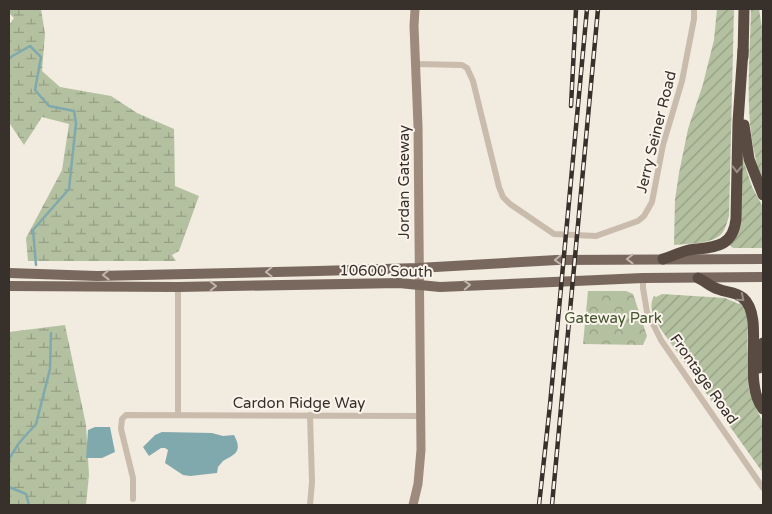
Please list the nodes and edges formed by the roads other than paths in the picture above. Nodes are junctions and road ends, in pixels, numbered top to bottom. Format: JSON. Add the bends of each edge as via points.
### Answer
{"nodes":[{"id":1,"x":415,"y":9,"type":"edge"},
{"id":2,"x":694,"y":9,"type":"edge"},
{"id":3,"x":744,"y":9,"type":"edge"},
{"id":4,"x":743,"y":50,"type":"junction"},
{"id":5,"x":416,"y":64,"type":"junction"},
{"id":6,"x":763,"y":195,"type":"edge"},
{"id":7,"x":663,"y":259,"type":"junction"},
{"id":8,"x":763,"y":259,"type":"edge"},
{"id":9,"x":418,"y":268,"type":"junction"},
{"id":10,"x":9,"y":273,"type":"edge"},
{"id":11,"x":763,"y":277,"type":"edge"},
{"id":12,"x":643,"y":278,"type":"junction"},
{"id":13,"x":698,"y":278,"type":"junction"},
{"id":14,"x":418,"y":284,"type":"junction"},
{"id":15,"x":9,"y":286,"type":"edge"},
{"id":16,"x":178,"y":287,"type":"junction"},
{"id":17,"x":763,"y":343,"type":"edge"},
{"id":18,"x":763,"y":395,"type":"edge"},
{"id":19,"x":763,"y":409,"type":"edge"},
{"id":20,"x":178,"y":415,"type":"junction"},
{"id":21,"x":310,"y":415,"type":"junction"},
{"id":22,"x":421,"y":416,"type":"junction"},
{"id":23,"x":763,"y":488,"type":"edge"},
{"id":24,"x":133,"y":499,"type":"dead end"},
{"id":25,"x":310,"y":505,"type":"edge"},
{"id":26,"x":413,"y":505,"type":"edge"}],
"edges":[{"from":1,"to":5,"type":"main road","name":"Jordan Gateway"},
{"from":2,"to":5,"type":"street","name":"Jerry Seiner Road","via":[[682,81],[663,145],[652,202],[638,220],[602,235],[554,234],[503,197],[471,74],[467,68],[457,64]]},
{"from":3,"to":4,"type":"highway"},
{"from":4,"to":6,"type":"highway","via":[[745,139],[752,170]]},
{"from":4,"to":7,"type":"highway","one_way":true,"via":[[733,230],[716,247],[688,250]]},
{"from":5,"to":9,"type":"main road","name":"Jordan Gateway"},
{"from":7,"to":8,"type":"main road","name":"10600 South"},
{"from":7,"to":9,"type":"main road","name":"10600 South","one_way":true,"via":[[557,260]]},
{"from":9,"to":10,"type":"main road","name":"10600 South","one_way":true,"via":[[97,276]]},
{"from":9,"to":14,"type":"main road","name":"Jordan Gateway"},
{"from":11,"to":13,"type":"main road","name":"10600 South"},
{"from":12,"to":13,"type":"main road","name":"10600 South"},
{"from":14,"to":12,"type":"main road","name":"10600 South","one_way":true,"via":[[440,287]]},
{"from":12,"to":23,"type":"street","name":"Frontage Road","via":[[647,312],[661,340]]},
{"from":13,"to":19,"type":"highway","one_way":true,"via":[[719,290],[737,294],[749,306],[753,319],[753,374]]},
{"from":16,"to":14,"type":"main road","name":"10600 South","one_way":true},
{"from":14,"to":22,"type":"main road","name":"Jordan Gateway"},
{"from":15,"to":16,"type":"main road","name":"10600 South"},
{"from":16,"to":20,"type":"street"},
{"from":17,"to":18,"type":"highway","via":[[759,367]]},
{"from":20,"to":21,"type":"street","name":"Cardon Ridge Way"},
{"from":20,"to":24,"type":"street","name":"Cardon Ridge Way","via":[[126,415],[122,419],[121,429],[133,478]]},
{"from":21,"to":22,"type":"street","name":"Cardon Ridge Way"},
{"from":21,"to":25,"type":"street"},
{"from":22,"to":26,"type":"main road","name":"Jordan Gateway","via":[[418,484]]}]}
